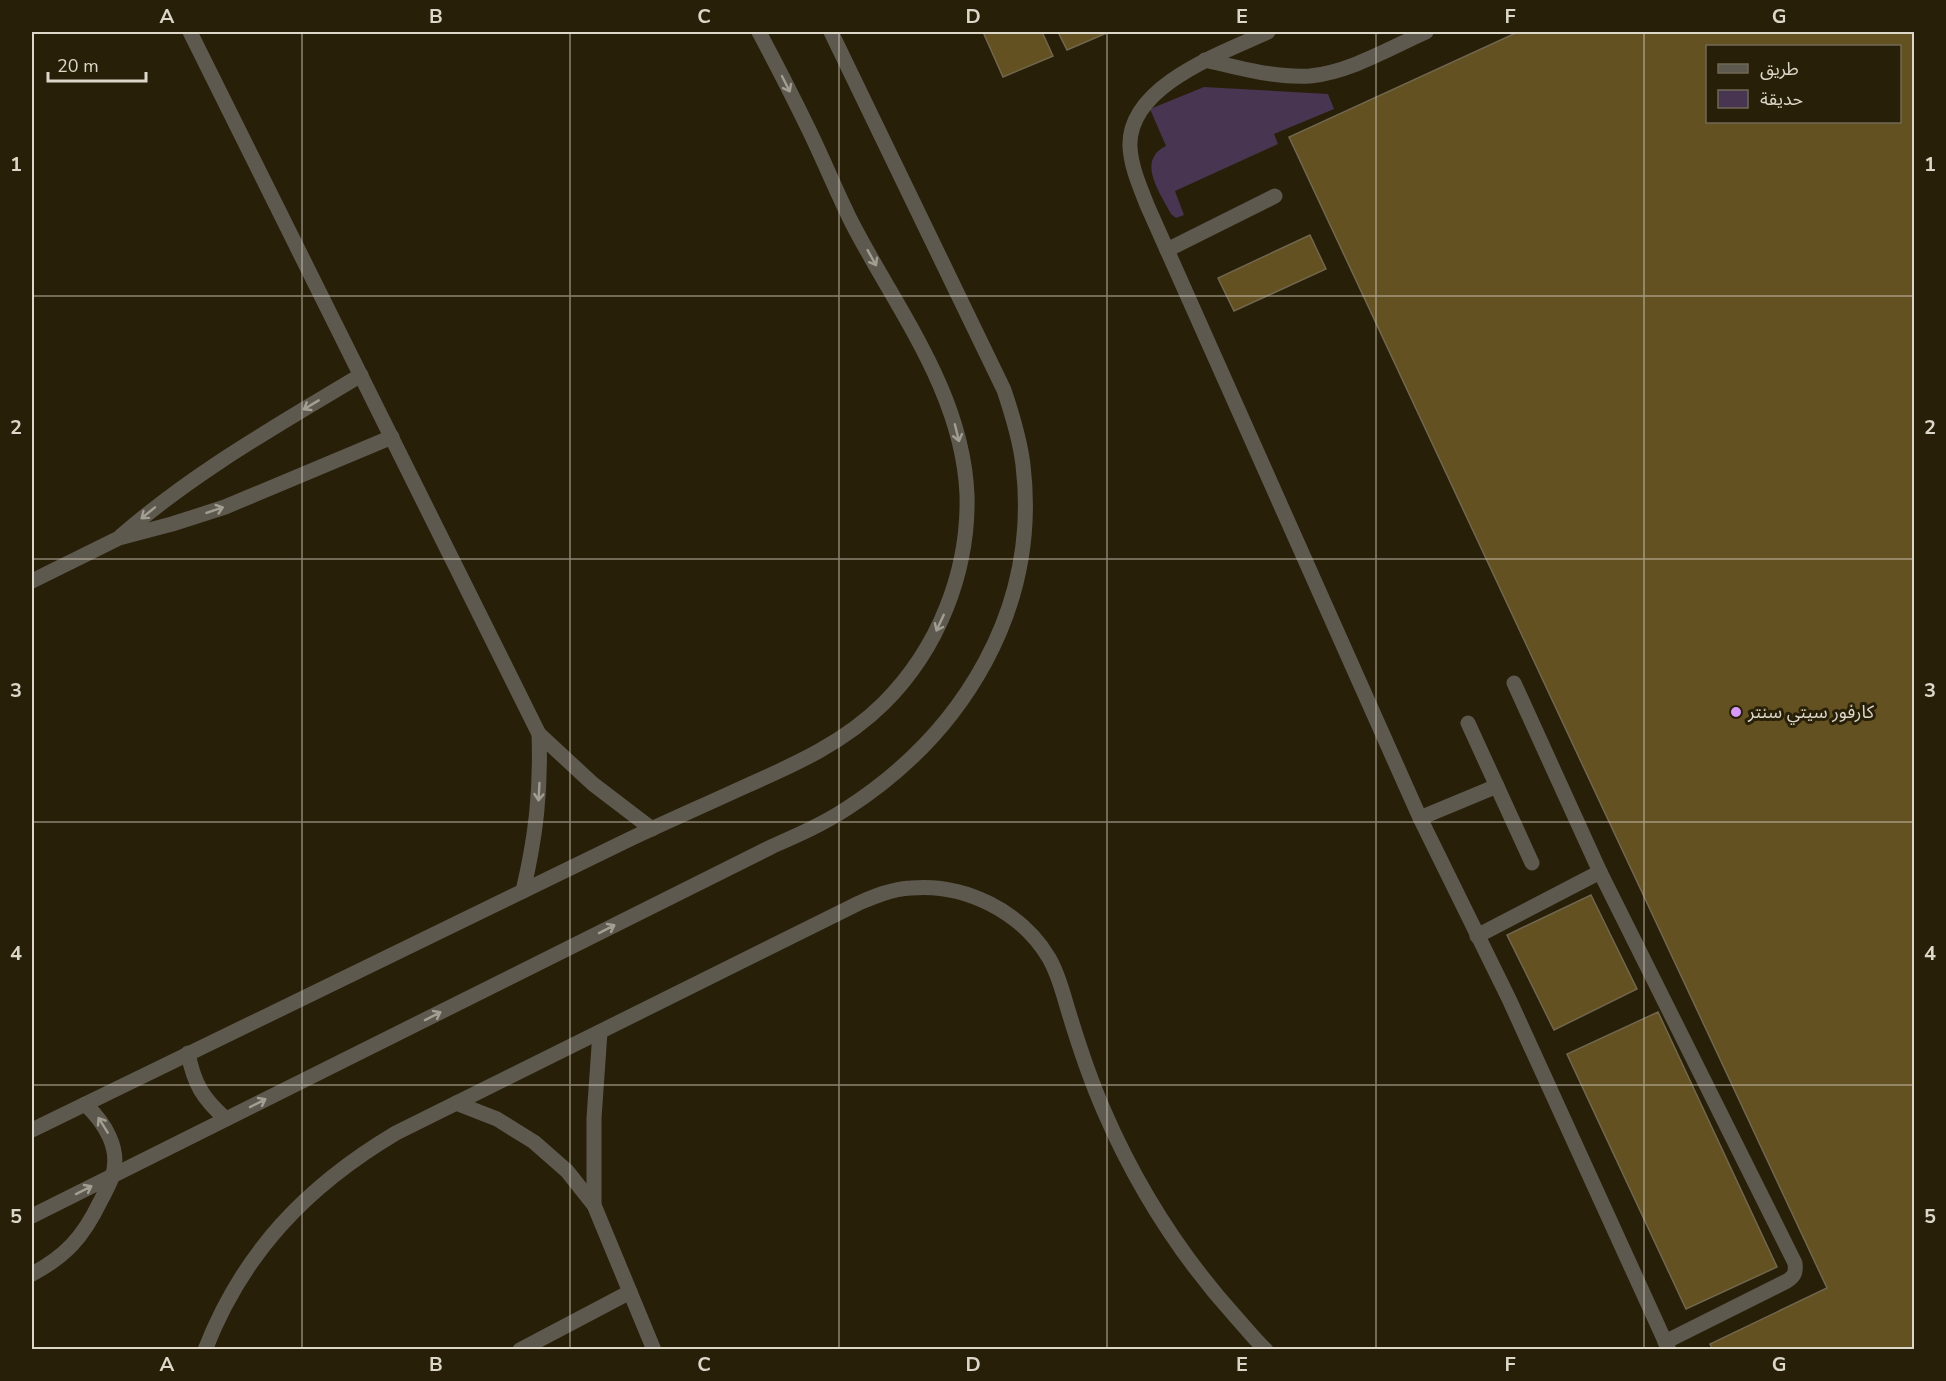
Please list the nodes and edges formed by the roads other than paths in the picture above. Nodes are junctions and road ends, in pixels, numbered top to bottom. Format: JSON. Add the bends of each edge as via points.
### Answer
{"nodes":[{"id":1,"x":190,"y":32,"type":"edge"},
{"id":2,"x":759,"y":32,"type":"edge"},
{"id":3,"x":831,"y":32,"type":"edge"},
{"id":4,"x":1268,"y":32,"type":"edge"},
{"id":5,"x":1426,"y":32,"type":"edge"},
{"id":6,"x":1205,"y":60,"type":"junction"},
{"id":7,"x":1275,"y":196,"type":"dead end"},
{"id":8,"x":1167,"y":250,"type":"junction"},
{"id":9,"x":361,"y":375,"type":"junction"},
{"id":10,"x":392,"y":437,"type":"junction"},
{"id":11,"x":119,"y":538,"type":"junction"},
{"id":12,"x":32,"y":580,"type":"edge"},
{"id":13,"x":1514,"y":683,"type":"dead end"},
{"id":14,"x":1468,"y":723,"type":"dead end"},
{"id":15,"x":539,"y":734,"type":"junction"},
{"id":16,"x":1497,"y":786,"type":"junction"},
{"id":17,"x":1420,"y":818,"type":"junction"},
{"id":18,"x":652,"y":829,"type":"junction"},
{"id":19,"x":1532,"y":863,"type":"dead end"},
{"id":20,"x":1600,"y":872,"type":"junction"},
{"id":21,"x":523,"y":891,"type":"junction"},
{"id":22,"x":1478,"y":936,"type":"junction"},
{"id":23,"x":600,"y":1032,"type":"junction"},
{"id":24,"x":188,"y":1053,"type":"junction"},
{"id":25,"x":456,"y":1103,"type":"junction"},
{"id":26,"x":85,"y":1104,"type":"junction"},
{"id":27,"x":226,"y":1119,"type":"junction"},
{"id":28,"x":32,"y":1130,"type":"edge"},
{"id":29,"x":113,"y":1175,"type":"junction"},
{"id":30,"x":594,"y":1205,"type":"junction"},
{"id":31,"x":32,"y":1216,"type":"edge"},
{"id":32,"x":32,"y":1274,"type":"edge"},
{"id":33,"x":630,"y":1292,"type":"junction"},
{"id":34,"x":1667,"y":1346,"type":"edge"},
{"id":35,"x":205,"y":1350,"type":"edge"},
{"id":36,"x":520,"y":1350,"type":"edge"},
{"id":37,"x":654,"y":1350,"type":"edge"},
{"id":38,"x":1266,"y":1350,"type":"edge"}],
"edges":[{"from":1,"to":9,"type":"street"},
{"from":2,"to":18,"type":"street","one_way":true,"via":[[851,221],[947,400],[964,463],[966,528],[961,561],[940,623],[925,652],[884,703],[833,744]]},
{"from":27,"to":3,"type":"street","one_way":true,"via":[[845,809],[910,760],[963,699],[982,669],[1010,606],[1024,539],[1024,482],[1016,426],[988,355]]},
{"from":4,"to":6,"type":"street"},
{"from":5,"to":6,"type":"street","via":[[1358,62],[1312,75],[1272,74]]},
{"from":6,"to":8,"type":"street","via":[[1144,103],[1131,132],[1134,170]]},
{"from":7,"to":8,"type":"street"},
{"from":8,"to":17,"type":"street"},
{"from":9,"to":10,"type":"street"},
{"from":9,"to":11,"type":"street","one_way":true,"via":[[210,466]]},
{"from":11,"to":10,"type":"street","one_way":true,"via":[[234,504]]},
{"from":10,"to":15,"type":"street"},
{"from":11,"to":12,"type":"street"},
{"from":13,"to":20,"type":"street"},
{"from":14,"to":16,"type":"street"},
{"from":15,"to":18,"type":"street","via":[[592,784]]},
{"from":15,"to":21,"type":"street","one_way":true,"via":[[538,813]]},
{"from":16,"to":17,"type":"street"},
{"from":16,"to":19,"type":"street"},
{"from":17,"to":22,"type":"street"},
{"from":18,"to":21,"type":"street"},
{"from":20,"to":22,"type":"street"},
{"from":20,"to":34,"type":"street","via":[[1796,1270],[1794,1277]]},
{"from":21,"to":24,"type":"street"},
{"from":22,"to":34,"type":"street"},
{"from":23,"to":25,"type":"street"},
{"from":23,"to":30,"type":"street","via":[[594,1118]]},
{"from":23,"to":38,"type":"street","via":[[884,893],[938,888],[990,903],[1032,935],[1048,957],[1060,981],[1084,1060],[1127,1161],[1188,1258]]},
{"from":24,"to":26,"type":"street"},
{"from":24,"to":27,"type":"street","via":[[199,1091]]},
{"from":25,"to":30,"type":"street","via":[[497,1119],[534,1142],[567,1171]]},
{"from":25,"to":35,"type":"street","via":[[362,1153],[300,1203],[250,1264]]},
{"from":26,"to":28,"type":"street"},
{"from":29,"to":26,"type":"street","one_way":true,"via":[[110,1135]]},
{"from":27,"to":29,"type":"street"},
{"from":31,"to":29,"type":"street","one_way":true},
{"from":29,"to":32,"type":"street","via":[[77,1241]]},
{"from":30,"to":33,"type":"street"},
{"from":33,"to":36,"type":"street"},
{"from":33,"to":37,"type":"street"}]}
